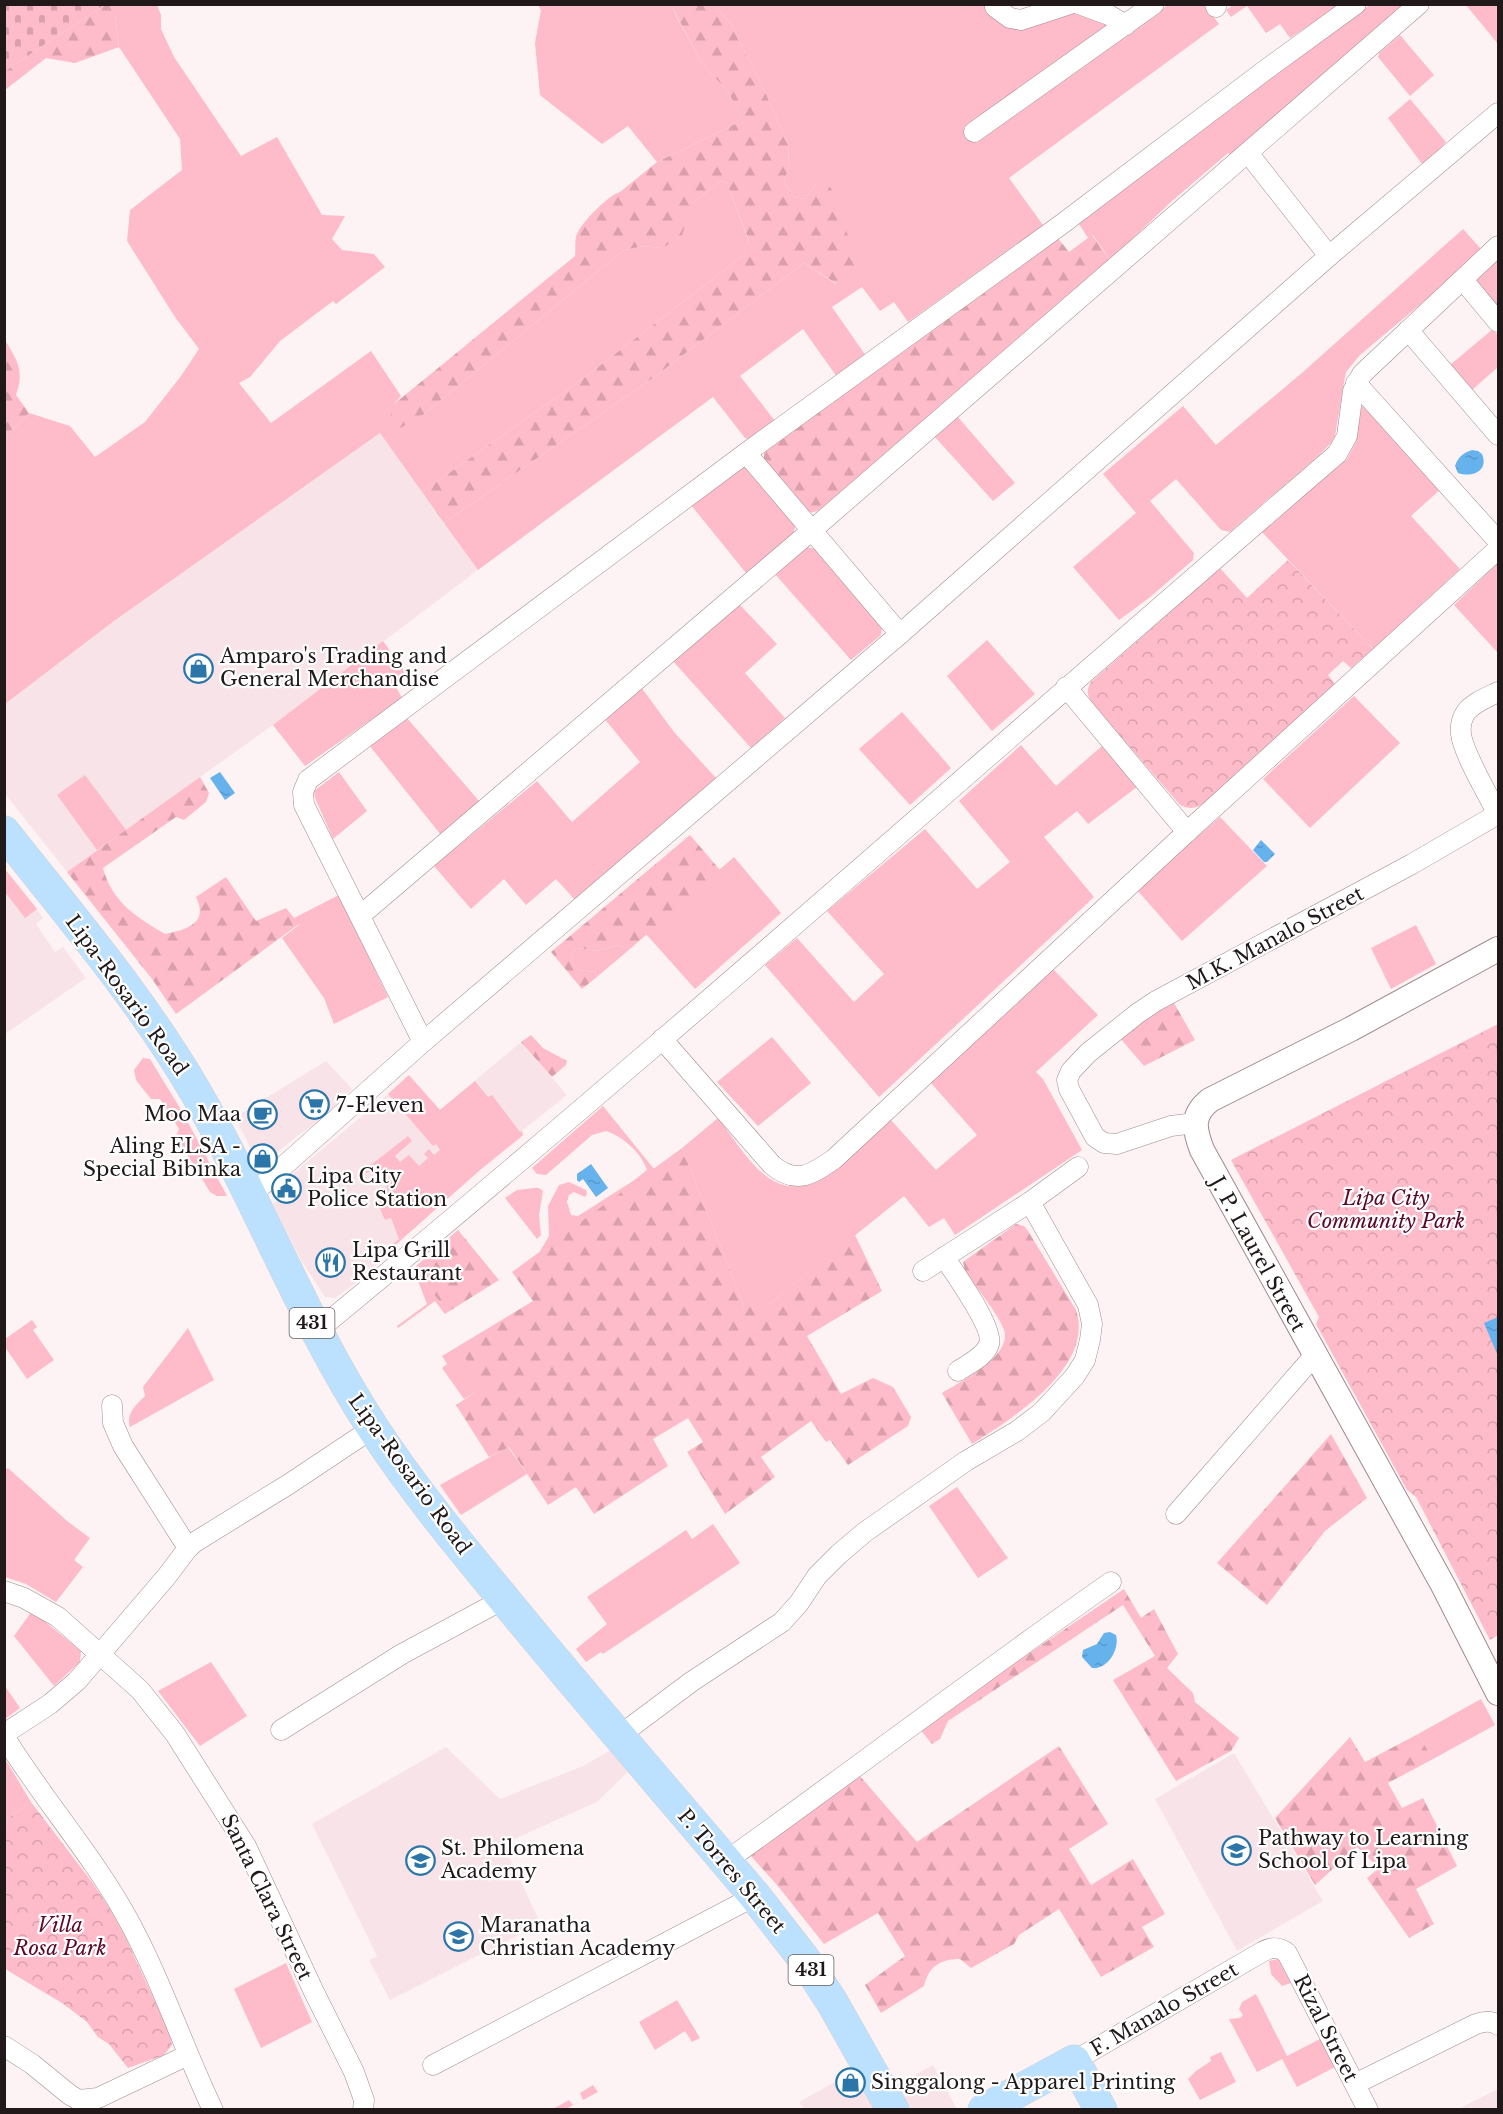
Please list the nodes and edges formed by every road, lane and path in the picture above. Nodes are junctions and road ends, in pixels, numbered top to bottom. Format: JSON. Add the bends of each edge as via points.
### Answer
{"nodes":[{"id":1,"x":1070,"y":4,"type":"edge"},
{"id":2,"x":1079,"y":4,"type":"edge"},
{"id":3,"x":1154,"y":4,"type":"edge"},
{"id":4,"x":1356,"y":4,"type":"edge"},
{"id":5,"x":1419,"y":4,"type":"edge"},
{"id":6,"x":995,"y":7,"type":"dead end"},
{"id":7,"x":1126,"y":25,"type":"junction"},
{"id":8,"x":1498,"y":113,"type":"edge"},
{"id":9,"x":974,"y":132,"type":"dead end"},
{"id":10,"x":1248,"y":153,"type":"junction"},
{"id":11,"x":1498,"y":246,"type":"edge"},
{"id":12,"x":1329,"y":256,"type":"junction"},
{"id":13,"x":1463,"y":280,"type":"junction"},
{"id":14,"x":1498,"y":322,"type":"edge"},
{"id":15,"x":1408,"y":330,"type":"junction"},
{"id":16,"x":1356,"y":383,"type":"junction"},
{"id":17,"x":1498,"y":435,"type":"edge"},
{"id":18,"x":746,"y":453,"type":"junction"},
{"id":19,"x":811,"y":531,"type":"junction"},
{"id":20,"x":1498,"y":541,"type":"edge"},
{"id":21,"x":1498,"y":549,"type":"edge"},
{"id":22,"x":900,"y":634,"type":"junction"},
{"id":23,"x":1066,"y":687,"type":"junction"},
{"id":24,"x":1498,"y":692,"type":"edge"},
{"id":25,"x":1498,"y":814,"type":"edge"},
{"id":26,"x":1187,"y":831,"type":"junction"},
{"id":27,"x":4,"y":832,"type":"edge"},
{"id":28,"x":361,"y":915,"type":"junction"},
{"id":29,"x":1498,"y":949,"type":"edge"},
{"id":30,"x":662,"y":1039,"type":"junction"},
{"id":31,"x":423,"y":1042,"type":"junction"},
{"id":32,"x":1195,"y":1123,"type":"junction"},
{"id":33,"x":1078,"y":1167,"type":"dead end"},
{"id":34,"x":250,"y":1196,"type":"junction"},
{"id":35,"x":1030,"y":1202,"type":"junction"},
{"id":36,"x":944,"y":1257,"type":"junction"},
{"id":37,"x":923,"y":1271,"type":"dead end"},
{"id":38,"x":317,"y":1331,"type":"junction"},
{"id":39,"x":1314,"y":1356,"type":"junction"},
{"id":40,"x":958,"y":1371,"type":"dead end"},
{"id":41,"x":112,"y":1405,"type":"dead end"},
{"id":42,"x":373,"y":1428,"type":"junction"},
{"id":43,"x":1176,"y":1514,"type":"dead end"},
{"id":44,"x":188,"y":1548,"type":"junction"},
{"id":45,"x":1111,"y":1582,"type":"dead end"},
{"id":46,"x":4,"y":1591,"type":"edge"},
{"id":47,"x":504,"y":1599,"type":"junction"},
{"id":48,"x":100,"y":1655,"type":"junction"},
{"id":49,"x":1498,"y":1693,"type":"edge"},
{"id":50,"x":281,"y":1730,"type":"dead end"},
{"id":51,"x":4,"y":1735,"type":"edge"},
{"id":52,"x":619,"y":1736,"type":"junction"},
{"id":53,"x":662,"y":1787,"type":"joint"},
{"id":54,"x":726,"y":1861,"type":"junction"},
{"id":55,"x":755,"y":1896,"type":"junction"},
{"id":56,"x":1282,"y":1948,"type":"joint"},
{"id":57,"x":1498,"y":2025,"type":"edge"},
{"id":58,"x":4,"y":2046,"type":"edge"},
{"id":59,"x":188,"y":2055,"type":"junction"},
{"id":60,"x":1074,"y":2061,"type":"junction"},
{"id":61,"x":433,"y":2065,"type":"dead end"},
{"id":62,"x":1355,"y":2084,"type":"junction"},
{"id":63,"x":363,"y":2105,"type":"edge"},
{"id":64,"x":213,"y":2109,"type":"edge"},
{"id":65,"x":893,"y":2109,"type":"edge"},
{"id":66,"x":984,"y":2109,"type":"edge"},
{"id":67,"x":1101,"y":2109,"type":"edge"},
{"id":68,"x":1368,"y":2109,"type":"edge"}],
"edges":[{"from":1,"to":6,"type":"street","via":[[1021,20],[1010,18]]},
{"from":2,"to":7,"type":"street"},
{"from":3,"to":7,"type":"street"},
{"from":4,"to":18,"type":"street"},
{"from":5,"to":10,"type":"street"},
{"from":7,"to":9,"type":"street"},
{"from":8,"to":12,"type":"street"},
{"from":10,"to":12,"type":"street"},
{"from":10,"to":19,"type":"street"},
{"from":11,"to":13,"type":"street"},
{"from":12,"to":22,"type":"street"},
{"from":13,"to":14,"type":"street"},
{"from":13,"to":15,"type":"street"},
{"from":15,"to":16,"type":"street","via":[[1367,367]]},
{"from":15,"to":17,"type":"street"},
{"from":16,"to":20,"type":"street"},
{"from":16,"to":23,"type":"street","via":[[1347,436],[1337,454]]},
{"from":18,"to":19,"type":"street"},
{"from":18,"to":28,"type":"street","via":[[308,780],[303,792],[304,805]]},
{"from":19,"to":22,"type":"street"},
{"from":19,"to":28,"type":"street"},
{"from":21,"to":26,"type":"street"},
{"from":22,"to":31,"type":"street"},
{"from":23,"to":26,"type":"street"},
{"from":23,"to":30,"type":"street"},
{"from":24,"to":25,"type":"street","via":[[1466,713],[1461,733]]},
{"from":25,"to":32,"type":"street","name":"M.K. Manalo Street","via":[[1156,1001],[1088,1053],[1067,1080],[1095,1137],[1104,1143],[1117,1144],[1171,1126]]},
{"from":26,"to":30,"type":"street","via":[[834,1159],[807,1175],[782,1173],[772,1165]]},
{"from":27,"to":34,"type":"main road","name":"Lipa-Rosario Road","number":"431","via":[[161,1037],[216,1128]]},
{"from":28,"to":31,"type":"street"},
{"from":29,"to":32,"type":"street","via":[[1210,1100],[1199,1111]]},
{"from":30,"to":38,"type":"street"},
{"from":31,"to":34,"type":"street"},
{"from":32,"to":39,"type":"street","name":"J. P. Laurel Street","via":[[1202,1150]]},
{"from":33,"to":35,"type":"street"},
{"from":34,"to":38,"type":"main road","name":"Lipa-Rosario Road","number":"431"},
{"from":35,"to":36,"type":"street"},
{"from":35,"to":52,"type":"street","via":[[1088,1305],[1090,1340],[1075,1376],[1042,1412],[1017,1431],[865,1532],[817,1576],[782,1622],[690,1682]]},
{"from":36,"to":37,"type":"street"},
{"from":36,"to":40,"type":"street","via":[[989,1334],[983,1354]]},
{"from":38,"to":42,"type":"main road","name":"Lipa-Rosario Road","number":"431"},
{"from":39,"to":43,"type":"street"},
{"from":39,"to":49,"type":"street","name":"J. P. Laurel Street","via":[[1444,1587]]},
{"from":41,"to":44,"type":"street","via":[[113,1423],[123,1446]]},
{"from":42,"to":44,"type":"street"},
{"from":42,"to":47,"type":"main road","name":"Lipa-Rosario Road","number":"431"},
{"from":44,"to":48,"type":"street"},
{"from":45,"to":54,"type":"street"},
{"from":46,"to":48,"type":"street","name":"Santa Clara Street","via":[[58,1617]]},
{"from":47,"to":50,"type":"street","via":[[402,1654]]},
{"from":47,"to":52,"type":"main road","name":"Lipa-Rosario Road","number":"431"},
{"from":48,"to":51,"type":"street","via":[[63,1694]]},
{"from":48,"to":63,"type":"street","name":"Santa Clara Street","via":[[157,1710],[233,1824],[354,2072]]},
{"from":51,"to":59,"type":"street","via":[[125,1914]]},
{"from":52,"to":53,"type":"main road","name":"Lipa-Rosario Road","number":"431"},
{"from":53,"to":54,"type":"main road","name":"P. Torres Street","number":"431"},
{"from":54,"to":55,"type":"main road","name":"P. Torres Street","number":"431"},
{"from":55,"to":61,"type":"street"},
{"from":55,"to":65,"type":"main road","name":"P. Torres Street","number":"431","via":[[820,1984]]},
{"from":56,"to":60,"type":"street","name":"F. Manalo Street","via":[[1271,1947]]},
{"from":56,"to":62,"type":"street","name":"Rizal Street"},
{"from":57,"to":62,"type":"street","via":[[1484,2021],[1476,2024]]},
{"from":58,"to":59,"type":"street","via":[[80,2100],[99,2098]]},
{"from":59,"to":64,"type":"street"},
{"from":60,"to":66,"type":"main road","name":"F. Manalo Street"},
{"from":60,"to":67,"type":"main road"},
{"from":62,"to":68,"type":"street","name":"Rizal Street"}]}
